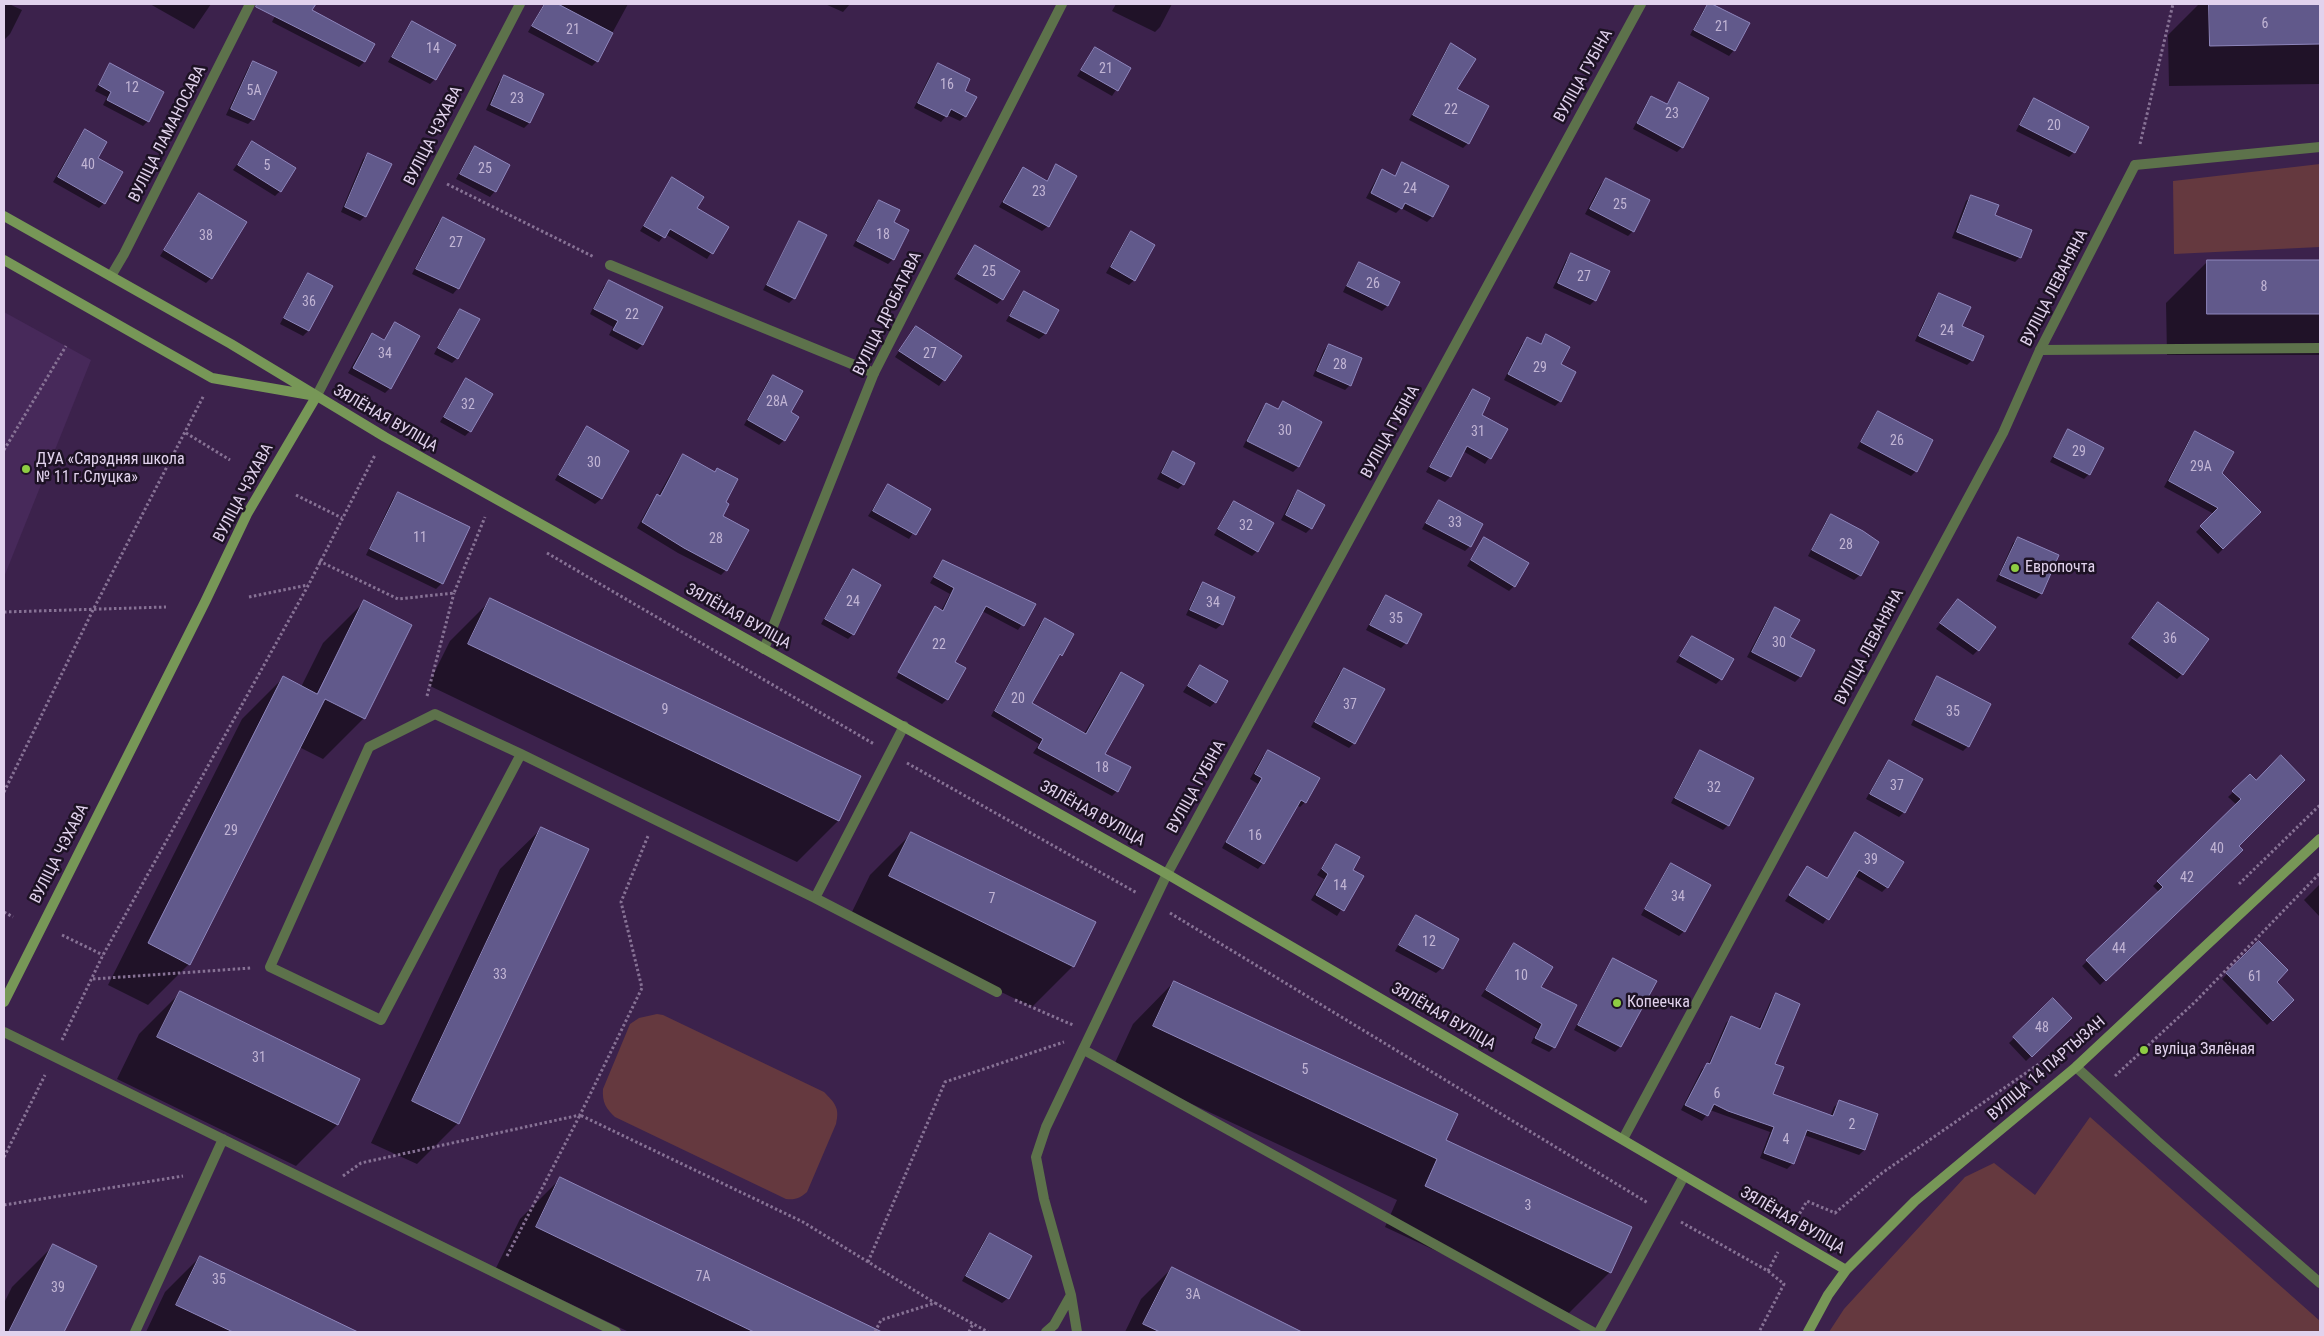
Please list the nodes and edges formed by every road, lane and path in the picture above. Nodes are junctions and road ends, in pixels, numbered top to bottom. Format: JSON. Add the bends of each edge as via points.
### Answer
{"nodes":[{"id":1,"x":250,"y":4,"type":"edge"},
{"id":2,"x":520,"y":4,"type":"edge"},
{"id":3,"x":1062,"y":4,"type":"edge"},
{"id":4,"x":1641,"y":4,"type":"edge"},
{"id":5,"x":2173,"y":4,"type":"edge"},
{"id":6,"x":2320,"y":147,"type":"edge"},
{"id":7,"x":2135,"y":165,"type":"junction"},
{"id":8,"x":431,"y":176,"type":"junction"},
{"id":9,"x":4,"y":216,"type":"edge"},
{"id":10,"x":4,"y":260,"type":"edge"},
{"id":11,"x":610,"y":265,"type":"joint"},
{"id":12,"x":111,"y":276,"type":"junction"},
{"id":13,"x":66,"y":346,"type":"dead end"},
{"id":14,"x":2320,"y":348,"type":"edge"},
{"id":15,"x":2040,"y":350,"type":"junction"},
{"id":16,"x":874,"y":373,"type":"junction"},
{"id":17,"x":212,"y":378,"type":"junction"},
{"id":18,"x":316,"y":396,"type":"junction"},
{"id":19,"x":186,"y":433,"type":"junction"},
{"id":20,"x":385,"y":437,"type":"junction"},
{"id":21,"x":4,"y":450,"type":"edge"},
{"id":22,"x":230,"y":460,"type":"dead end"},
{"id":23,"x":296,"y":495,"type":"dead end"},
{"id":24,"x":342,"y":518,"type":"junction"},
{"id":25,"x":492,"y":521,"type":"dead end"},
{"id":26,"x":543,"y":551,"type":"dead end"},
{"id":27,"x":319,"y":561,"type":"junction"},
{"id":28,"x":309,"y":584,"type":"junction"},
{"id":29,"x":454,"y":593,"type":"junction"},
{"id":30,"x":249,"y":597,"type":"dead end"},
{"id":31,"x":166,"y":607,"type":"dead end"},
{"id":32,"x":93,"y":610,"type":"junction"},
{"id":33,"x":4,"y":612,"type":"edge"},
{"id":34,"x":764,"y":649,"type":"junction"},
{"id":35,"x":421,"y":721,"type":"junction"},
{"id":36,"x":904,"y":726,"type":"junction"},
{"id":37,"x":890,"y":753,"type":"junction"},
{"id":38,"x":521,"y":754,"type":"junction"},
{"id":39,"x":4,"y":792,"type":"edge"},
{"id":40,"x":2320,"y":806,"type":"edge"},
{"id":41,"x":655,"y":819,"type":"junction"},
{"id":42,"x":2320,"y":840,"type":"edge"},
{"id":43,"x":2320,"y":873,"type":"edge"},
{"id":44,"x":1168,"y":874,"type":"junction"},
{"id":45,"x":2236,"y":887,"type":"dead end"},
{"id":46,"x":815,"y":898,"type":"junction"},
{"id":47,"x":1154,"y":903,"type":"junction"},
{"id":48,"x":4,"y":912,"type":"edge"},
{"id":49,"x":13,"y":917,"type":"dead end"},
{"id":50,"x":62,"y":935,"type":"dead end"},
{"id":51,"x":103,"y":956,"type":"junction"},
{"id":52,"x":270,"y":967,"type":"junction"},
{"id":53,"x":92,"y":979,"type":"junction"},
{"id":54,"x":997,"y":992,"type":"joint"},
{"id":55,"x":4,"y":1002,"type":"edge"},
{"id":56,"x":4,"y":1032,"type":"edge"},
{"id":57,"x":1092,"y":1033,"type":"junction"},
{"id":58,"x":2072,"y":1041,"type":"dead end"},
{"id":59,"x":1084,"y":1050,"type":"junction"},
{"id":60,"x":54,"y":1057,"type":"junction"},
{"id":61,"x":2076,"y":1067,"type":"junction"},
{"id":62,"x":2101,"y":1089,"type":"junction"},
{"id":63,"x":580,"y":1115,"type":"junction"},
{"id":64,"x":223,"y":1139,"type":"junction"},
{"id":65,"x":1623,"y":1139,"type":"junction"},
{"id":66,"x":4,"y":1157,"type":"edge"},
{"id":67,"x":208,"y":1172,"type":"junction"},
{"id":68,"x":1684,"y":1176,"type":"junction"},
{"id":69,"x":324,"y":1189,"type":"junction"},
{"id":70,"x":4,"y":1205,"type":"edge"},
{"id":71,"x":1663,"y":1212,"type":"junction"},
{"id":72,"x":1788,"y":1235,"type":"junction"},
{"id":73,"x":868,"y":1262,"type":"junction"},
{"id":74,"x":1846,"y":1270,"type":"junction"},
{"id":75,"x":1768,"y":1271,"type":"junction"},
{"id":76,"x":498,"y":1274,"type":"junction"},
{"id":77,"x":2320,"y":1283,"type":"edge"},
{"id":78,"x":1071,"y":1295,"type":"junction"},
{"id":79,"x":935,"y":1303,"type":"junction"},
{"id":80,"x":973,"y":1324,"type":"junction"},
{"id":81,"x":135,"y":1332,"type":"edge"},
{"id":82,"x":616,"y":1332,"type":"edge"},
{"id":83,"x":875,"y":1332,"type":"edge"},
{"id":84,"x":969,"y":1332,"type":"edge"},
{"id":85,"x":988,"y":1332,"type":"edge"},
{"id":86,"x":1046,"y":1332,"type":"edge"},
{"id":87,"x":1077,"y":1332,"type":"edge"},
{"id":88,"x":1593,"y":1332,"type":"edge"},
{"id":89,"x":1599,"y":1332,"type":"edge"},
{"id":90,"x":1759,"y":1332,"type":"edge"},
{"id":91,"x":1808,"y":1332,"type":"edge"}],
"edges":[{"from":1,"to":12,"type":"street","name":"ВУЛІЦА ЛАМАНОСАВА"},
{"from":2,"to":8,"type":"street","name":"ВУЛІЦА ЧЭХАВА"},
{"from":3,"to":16,"type":"street","name":"ВУЛІЦА ДРОБАТАВА"},
{"from":4,"to":44,"type":"street","name":"ВУЛІЦА ГУБІНА"},
{"from":5,"to":7,"type":"path"},
{"from":6,"to":7,"type":"street"},
{"from":7,"to":15,"type":"street","name":"ВУЛІЦА ЛЕВАНЯНА"},
{"from":8,"to":11,"type":"path"},
{"from":8,"to":18,"type":"street","name":"ВУЛІЦА ЧЭХАВА"},
{"from":9,"to":12,"type":"main road","name":"ЗЯЛЁНАЯ ВУЛІЦА"},
{"from":10,"to":17,"type":"main road","name":"ЗЯЛЁНАЯ ВУЛІЦА"},
{"from":11,"to":16,"type":"street"},
{"from":12,"to":18,"type":"main road","name":"ЗЯЛЁНАЯ ВУЛІЦА"},
{"from":13,"to":21,"type":"path"},
{"from":14,"to":15,"type":"street"},
{"from":15,"to":65,"type":"street","name":"ВУЛІЦА ЛЕВАНЯНА","via":[[2003,433]]},
{"from":16,"to":34,"type":"street","name":"ВУЛІЦА ДРОБАТАВА"},
{"from":17,"to":18,"type":"main road","name":"ЗЯЛЁНАЯ ВУЛІЦА"},
{"from":17,"to":19,"type":"path"},
{"from":18,"to":20,"type":"main road","name":"ЗЯЛЁНАЯ ВУЛІЦА"},
{"from":18,"to":55,"type":"main road","name":"ВУЛІЦА ЧЭХАВА","via":[[247,514]]},
{"from":19,"to":22,"type":"path"},
{"from":19,"to":32,"type":"path"},
{"from":20,"to":24,"type":"path"},
{"from":20,"to":34,"type":"main road","name":"ЗЯЛЁНАЯ ВУЛІЦА"},
{"from":23,"to":24,"type":"path"},
{"from":24,"to":27,"type":"path"},
{"from":25,"to":29,"type":"path","via":[[484,516]]},
{"from":26,"to":37,"type":"path"},
{"from":27,"to":28,"type":"path"},
{"from":27,"to":29,"type":"path","via":[[398,599]]},
{"from":28,"to":30,"type":"path"},
{"from":28,"to":51,"type":"path"},
{"from":29,"to":35,"type":"path"},
{"from":31,"to":32,"type":"path"},
{"from":32,"to":33,"type":"path"},
{"from":32,"to":39,"type":"path"},
{"from":34,"to":36,"type":"main road","name":"ЗЯЛЁНАЯ ВУЛІЦА"},
{"from":35,"to":38,"type":"street","via":[[435,714]]},
{"from":35,"to":52,"type":"street","via":[[369,747]]},
{"from":36,"to":37,"type":"street"},
{"from":36,"to":44,"type":"main road","name":"ЗЯЛЁНАЯ ВУЛІЦА"},
{"from":37,"to":46,"type":"street"},
{"from":37,"to":47,"type":"path"},
{"from":38,"to":41,"type":"street"},
{"from":38,"to":52,"type":"street","via":[[381,1020]]},
{"from":40,"to":45,"type":"path"},
{"from":41,"to":46,"type":"street"},
{"from":41,"to":63,"type":"path","via":[[621,902],[642,988]]},
{"from":42,"to":61,"type":"main road","name":"ВУЛІЦА 14 ПАРТЫЗАН"},
{"from":43,"to":62,"type":"path","via":[[2195,1002]]},
{"from":44,"to":47,"type":"street","name":"ВУЛІЦА ГУБІНА"},
{"from":44,"to":65,"type":"main road","name":"ЗЯЛЁНАЯ ВУЛІЦА"},
{"from":46,"to":54,"type":"street"},
{"from":47,"to":57,"type":"street","name":"ВУЛІЦА ГУБІНА"},
{"from":47,"to":71,"type":"path"},
{"from":48,"to":49,"type":"path"},
{"from":50,"to":51,"type":"path"},
{"from":51,"to":53,"type":"path"},
{"from":52,"to":53,"type":"path"},
{"from":53,"to":60,"type":"path"},
{"from":54,"to":57,"type":"path"},
{"from":56,"to":60,"type":"street"},
{"from":57,"to":59,"type":"street","name":"ВУЛІЦА ГУБІНА"},
{"from":57,"to":73,"type":"path","via":[[945,1082]]},
{"from":58,"to":72,"type":"path","via":[[1882,1173],[1835,1213],[1807,1201]]},
{"from":59,"to":78,"type":"street","name":"ВУЛІЦА ГУБІНА","via":[[1046,1127],[1036,1157],[1044,1200]]},
{"from":59,"to":88,"type":"street"},
{"from":60,"to":64,"type":"street"},
{"from":60,"to":66,"type":"path"},
{"from":61,"to":62,"type":"street"},
{"from":61,"to":74,"type":"main road","name":"ВУЛІЦА 14 ПАРТЫЗАН","via":[[1915,1201]]},
{"from":62,"to":77,"type":"street"},
{"from":63,"to":69,"type":"path","via":[[361,1164]]},
{"from":63,"to":73,"type":"path","via":[[803,1222]]},
{"from":63,"to":76,"type":"path"},
{"from":64,"to":67,"type":"street"},
{"from":64,"to":69,"type":"street"},
{"from":65,"to":68,"type":"main road","name":"ЗЯЛЁНАЯ ВУЛІЦА"},
{"from":67,"to":70,"type":"path"},
{"from":67,"to":81,"type":"street"},
{"from":68,"to":71,"type":"street"},
{"from":68,"to":72,"type":"main road","name":"ЗЯЛЁНАЯ ВУЛІЦА"},
{"from":69,"to":76,"type":"street"},
{"from":71,"to":75,"type":"path"},
{"from":71,"to":89,"type":"street"},
{"from":72,"to":74,"type":"main road","name":"ЗЯЛЁНАЯ ВУЛІЦА"},
{"from":72,"to":75,"type":"path"},
{"from":73,"to":79,"type":"path"},
{"from":74,"to":91,"type":"main road","name":"ВУЛІЦА 14 ПАРТЫЗАН"},
{"from":75,"to":90,"type":"path","via":[[1784,1284]]},
{"from":76,"to":82,"type":"street"},
{"from":78,"to":86,"type":"street","via":[[1054,1325]]},
{"from":78,"to":87,"type":"street","name":"ВУЛІЦА ГУБІНА"},
{"from":79,"to":80,"type":"path"},
{"from":79,"to":83,"type":"path","via":[[880,1320]]},
{"from":80,"to":84,"type":"path"},
{"from":80,"to":85,"type":"path"}]}
